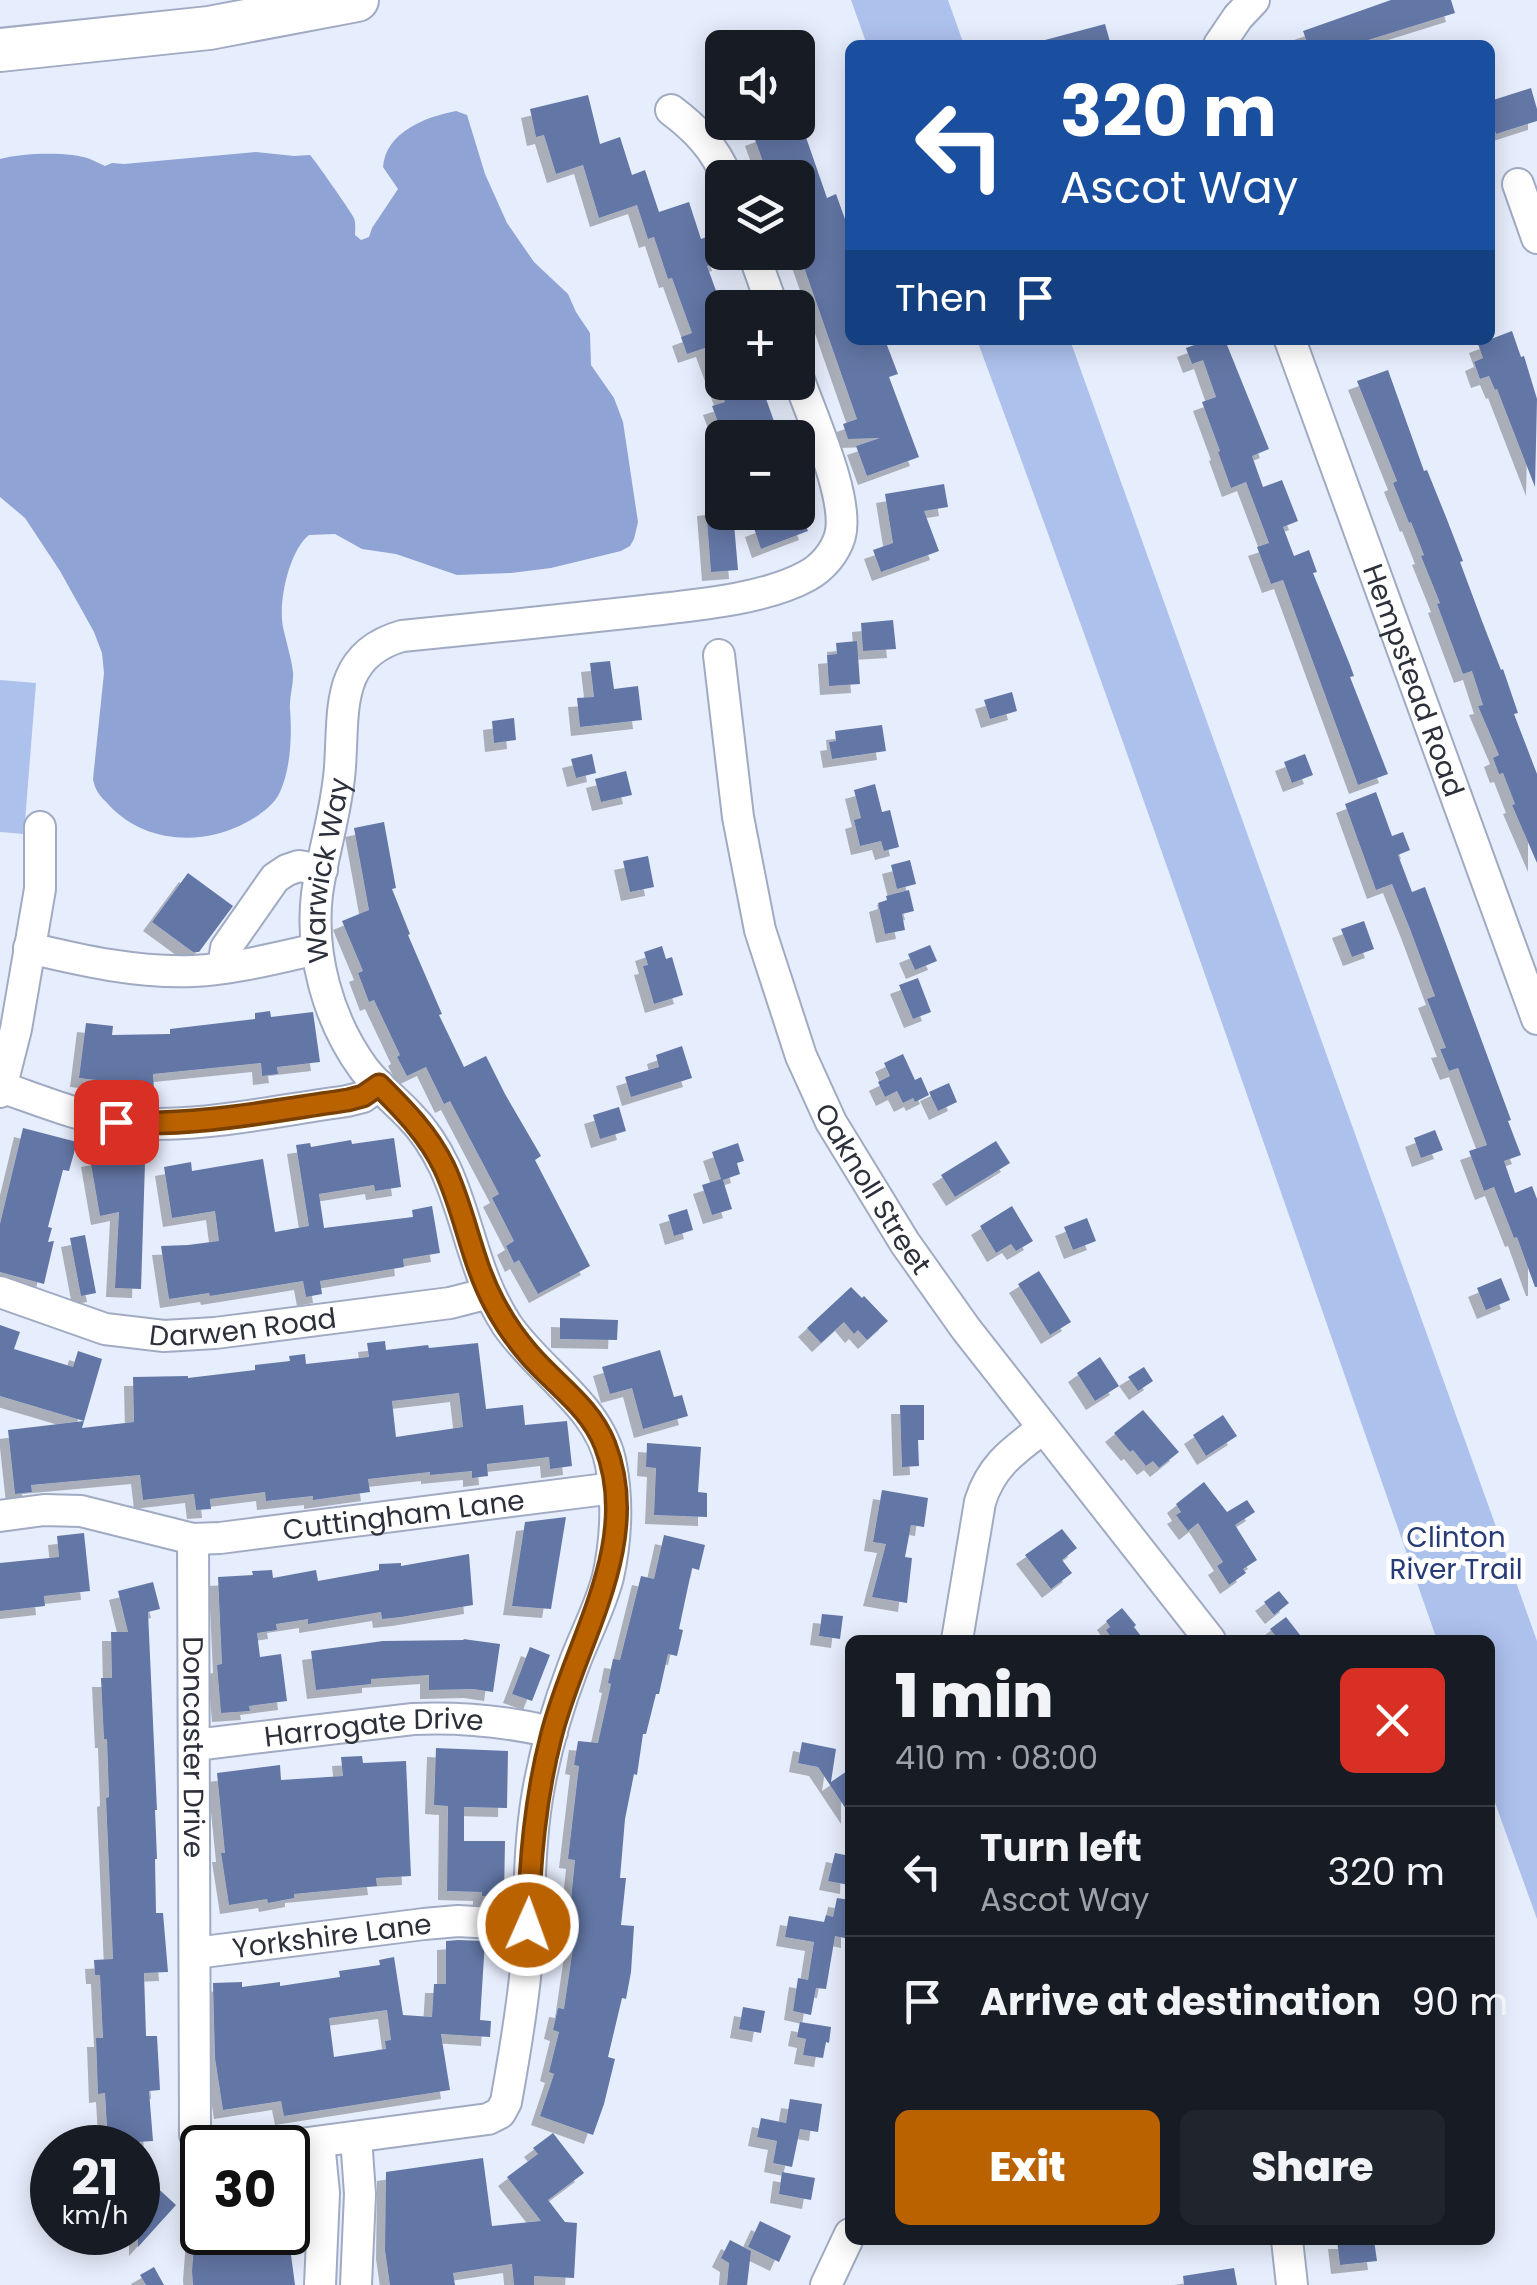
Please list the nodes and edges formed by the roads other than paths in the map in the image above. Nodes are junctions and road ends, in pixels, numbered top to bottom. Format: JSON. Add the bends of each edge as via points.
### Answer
{"nodes":[{"id":1,"x":357,"y":0,"type":"edge"},
{"id":2,"x":1254,"y":0,"type":"edge"},
{"id":3,"x":1223,"y":40,"type":"edge"},
{"id":4,"x":0,"y":50,"type":"edge"},
{"id":5,"x":672,"y":110,"type":"dead end"},
{"id":6,"x":719,"y":160,"type":"edge"},
{"id":7,"x":1515,"y":185,"type":"edge"},
{"id":8,"x":1537,"y":238,"type":"edge"},
{"id":9,"x":1292,"y":345,"type":"edge"},
{"id":10,"x":806,"y":400,"type":"edge"},
{"id":11,"x":718,"y":655,"type":"dead end"},
{"id":12,"x":40,"y":828,"type":"dead end"},
{"id":13,"x":322,"y":870,"type":"junction"},
{"id":14,"x":29,"y":948,"type":"junction"},
{"id":15,"x":317,"y":949,"type":"junction"},
{"id":16,"x":223,"y":968,"type":"junction"},
{"id":17,"x":1537,"y":1019,"type":"edge"},
{"id":18,"x":379,"y":1085,"type":"junction"},
{"id":19,"x":1,"y":1090,"type":"edge"},
{"id":20,"x":0,"y":1292,"type":"edge"},
{"id":21,"x":489,"y":1293,"type":"junction"},
{"id":22,"x":1042,"y":1429,"type":"junction"},
{"id":23,"x":614,"y":1488,"type":"junction"},
{"id":24,"x":0,"y":1516,"type":"edge"},
{"id":25,"x":194,"y":1539,"type":"junction"},
{"id":26,"x":959,"y":1635,"type":"edge"},
{"id":27,"x":1206,"y":1635,"type":"edge"},
{"id":28,"x":552,"y":1732,"type":"junction"},
{"id":29,"x":195,"y":1745,"type":"junction"},
{"id":30,"x":528,"y":1925,"type":"junction"},
{"id":31,"x":195,"y":1953,"type":"junction"},
{"id":32,"x":195,"y":2125,"type":"edge"},
{"id":33,"x":356,"y":2137,"type":"junction"},
{"id":34,"x":319,"y":2142,"type":"junction"},
{"id":35,"x":310,"y":2143,"type":"edge"},
{"id":36,"x":845,"y":2245,"type":"edge"},
{"id":37,"x":1288,"y":2245,"type":"edge"},
{"id":38,"x":320,"y":2285,"type":"edge"},
{"id":39,"x":356,"y":2285,"type":"edge"},
{"id":40,"x":826,"y":2285,"type":"edge"},
{"id":41,"x":1292,"y":2285,"type":"edge"}],
"edges":[{"from":1,"to":4,"type":"highway","via":[[209,28]]},
{"from":2,"to":3,"type":"street"},
{"from":5,"to":6,"type":"street"},
{"from":7,"to":8,"type":"street"},
{"from":9,"to":17,"type":"street","name":"Hempstead Road"},
{"from":10,"to":13,"type":"street","name":"Warwick Way","via":[[843,517],[824,565],[778,588],[708,603],[386,640],[356,665],[343,696],[338,782]]},
{"from":11,"to":22,"type":"street","name":"Oaknoll Street","via":[[750,887],[808,1072],[905,1243]]},
{"from":12,"to":14,"type":"street","via":[[40,889]]},
{"from":13,"to":15,"type":"street","name":"Warwick Way"},
{"from":13,"to":16,"type":"street","via":[[299,866],[274,878],[226,948]]},
{"from":14,"to":16,"type":"street","via":[[134,969]]},
{"from":14,"to":19,"type":"street"},
{"from":15,"to":16,"type":"street"},
{"from":15,"to":18,"type":"street","name":"Warwick Way","via":[[341,1028]]},
{"from":18,"to":19,"type":"street","via":[[348,1100],[171,1123],[116,1122]]},
{"from":18,"to":21,"type":"street","name":"Warwick Way","via":[[425,1134],[446,1170]]},
{"from":20,"to":21,"type":"street","name":"Darwen Road","via":[[105,1329],[164,1336]]},
{"from":21,"to":23,"type":"street","name":"Warwick Way","via":[[528,1353],[593,1421]]},
{"from":22,"to":26,"type":"street","via":[[986,1482]]},
{"from":22,"to":27,"type":"street","name":"Oaknoll Street"},
{"from":23,"to":25,"type":"street","name":"Cuttingham Lane"},
{"from":23,"to":28,"type":"street","name":"Warwick Way","via":[[607,1578]]},
{"from":24,"to":25,"type":"street","via":[[81,1511]]},
{"from":25,"to":29,"type":"street","name":"Doncaster Drive"},
{"from":28,"to":29,"type":"street","name":"Harrogate Drive","via":[[470,1718],[413,1719]]},
{"from":28,"to":30,"type":"street","name":"Warwick Way","via":[[535,1814]]},
{"from":29,"to":31,"type":"street","name":"Doncaster Drive"},
{"from":30,"to":31,"type":"street","name":"Yorkshire Lane","via":[[458,1921]]},
{"from":30,"to":33,"type":"street","name":"Warwick Way","via":[[518,2034],[500,2113]]},
{"from":31,"to":32,"type":"street","name":"Doncaster Drive"},
{"from":33,"to":34,"type":"street","name":"Warwick Way"},
{"from":33,"to":39,"type":"street"},
{"from":34,"to":35,"type":"street"},
{"from":34,"to":38,"type":"street"},
{"from":36,"to":40,"type":"street"},
{"from":37,"to":41,"type":"street"}]}
